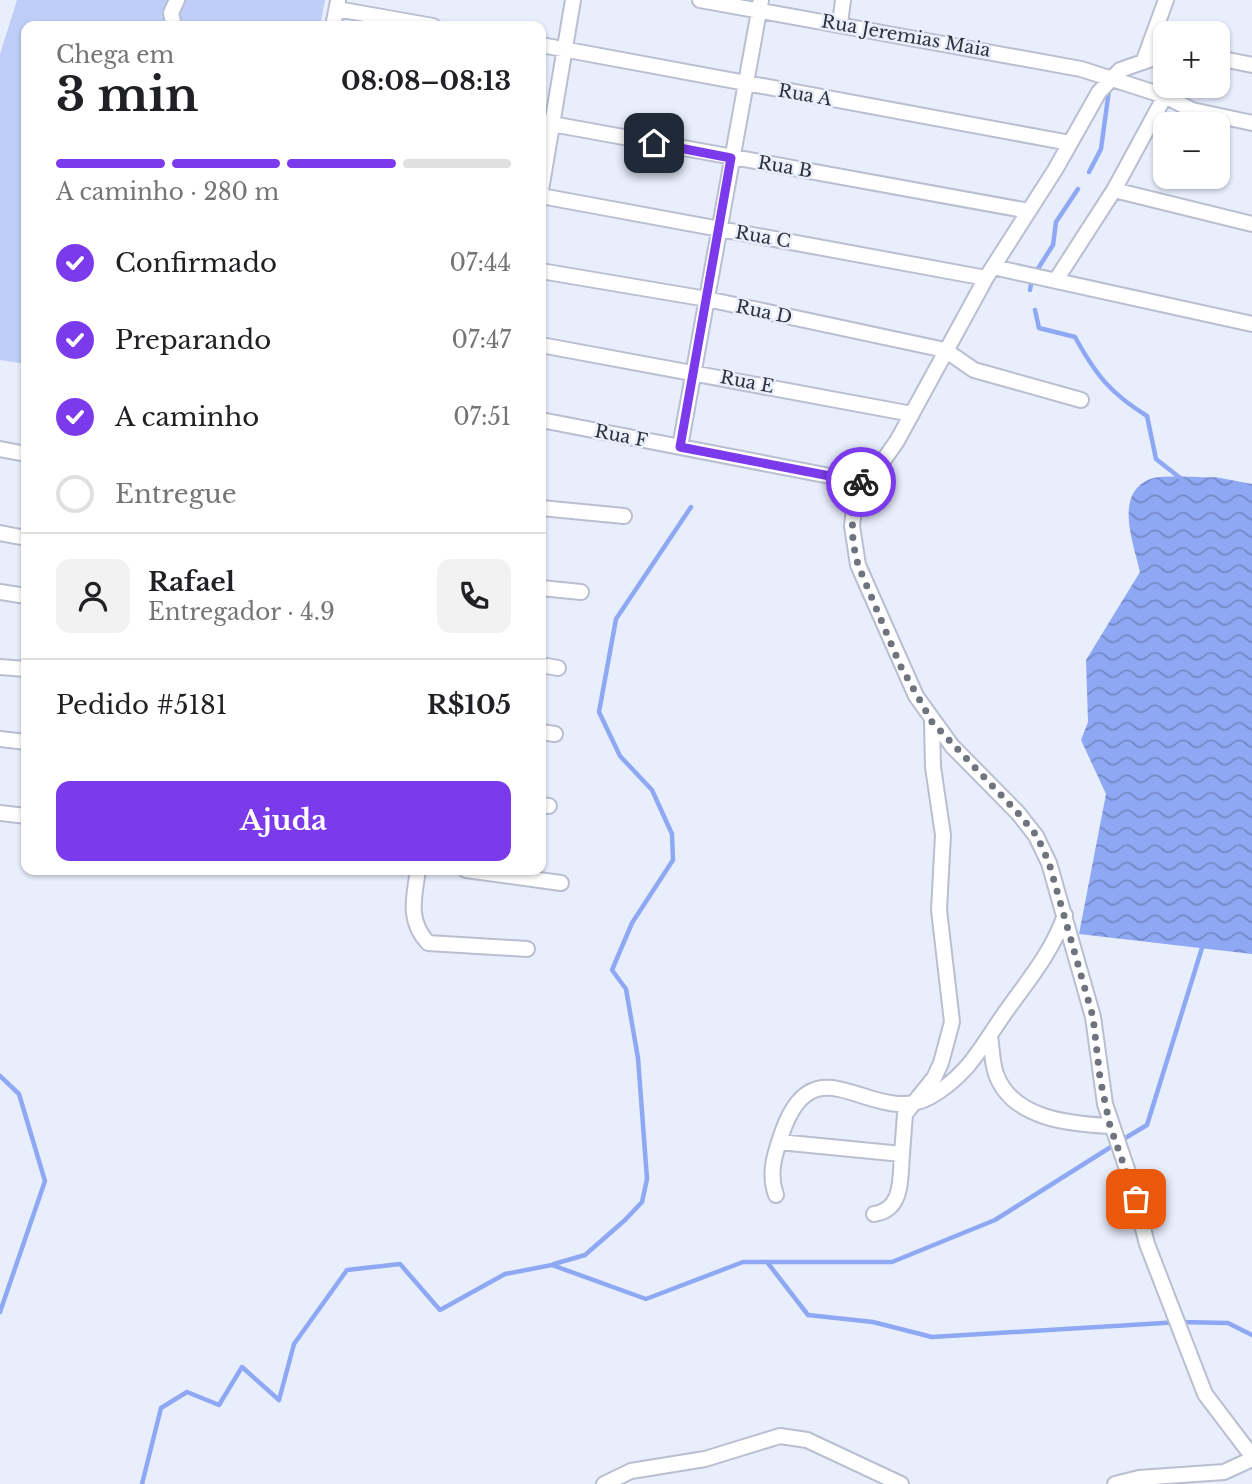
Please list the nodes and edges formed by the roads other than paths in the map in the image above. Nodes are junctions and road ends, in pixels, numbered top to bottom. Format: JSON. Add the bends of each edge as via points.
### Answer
{"nodes":[{"id":1,"x":177,"y":0,"type":"edge"},
{"id":2,"x":573,"y":0,"type":"edge"},
{"id":3,"x":700,"y":0,"type":"edge"},
{"id":4,"x":844,"y":0,"type":"edge"},
{"id":5,"x":1166,"y":0,"type":"edge"},
{"id":6,"x":337,"y":5,"type":"edge"},
{"id":7,"x":761,"y":5,"type":"edge"},
{"id":8,"x":173,"y":21,"type":"edge"},
{"id":9,"x":410,"y":21,"type":"edge"},
{"id":10,"x":840,"y":24,"type":"junction"},
{"id":11,"x":546,"y":46,"type":"edge"},
{"id":12,"x":565,"y":50,"type":"junction"},
{"id":13,"x":1153,"y":58,"type":"edge"},
{"id":14,"x":1144,"y":60,"type":"junction"},
{"id":15,"x":1230,"y":60,"type":"edge"},
{"id":16,"x":1252,"y":65,"type":"edge"},
{"id":17,"x":1110,"y":78,"type":"junction"},
{"id":18,"x":745,"y":85,"type":"junction"},
{"id":19,"x":1153,"y":92,"type":"edge"},
{"id":20,"x":1165,"y":98,"type":"edge"},
{"id":21,"x":1170,"y":98,"type":"edge"},
{"id":22,"x":547,"y":122,"type":"edge"},
{"id":23,"x":1252,"y":123,"type":"edge"},
{"id":24,"x":1070,"y":143,"type":"junction"},
{"id":25,"x":731,"y":158,"type":"junction"},
{"id":26,"x":1114,"y":190,"type":"junction"},
{"id":27,"x":546,"y":197,"type":"edge"},
{"id":28,"x":1029,"y":211,"type":"junction"},
{"id":29,"x":1252,"y":225,"type":"edge"},
{"id":30,"x":719,"y":229,"type":"junction"},
{"id":31,"x":546,"y":272,"type":"edge"},
{"id":32,"x":989,"y":272,"type":"junction"},
{"id":33,"x":1056,"y":280,"type":"junction"},
{"id":34,"x":707,"y":299,"type":"junction"},
{"id":35,"x":1252,"y":324,"type":"edge"},
{"id":36,"x":546,"y":346,"type":"edge"},
{"id":37,"x":945,"y":350,"type":"junction"},
{"id":38,"x":694,"y":371,"type":"junction"},
{"id":39,"x":1081,"y":400,"type":"dead end"},
{"id":40,"x":912,"y":414,"type":"junction"},
{"id":41,"x":546,"y":421,"type":"edge"},
{"id":42,"x":680,"y":447,"type":"junction"},
{"id":43,"x":0,"y":449,"type":"edge"},
{"id":44,"x":21,"y":453,"type":"edge"},
{"id":45,"x":866,"y":483,"type":"junction"},
{"id":46,"x":546,"y":508,"type":"edge"},
{"id":47,"x":624,"y":516,"type":"dead end"},
{"id":48,"x":0,"y":533,"type":"edge"},
{"id":49,"x":21,"y":537,"type":"edge"},
{"id":50,"x":546,"y":588,"type":"edge"},
{"id":51,"x":0,"y":592,"type":"edge"},
{"id":52,"x":581,"y":592,"type":"dead end"},
{"id":53,"x":21,"y":595,"type":"edge"},
{"id":54,"x":546,"y":666,"type":"edge"},
{"id":55,"x":0,"y":667,"type":"edge"},
{"id":56,"x":558,"y":668,"type":"dead end"},
{"id":57,"x":21,"y":669,"type":"edge"},
{"id":58,"x":932,"y":722,"type":"junction"},
{"id":59,"x":0,"y":739,"type":"edge"},
{"id":60,"x":21,"y":741,"type":"edge"},
{"id":61,"x":0,"y":813,"type":"edge"},
{"id":62,"x":21,"y":815,"type":"edge"},
{"id":63,"x":417,"y":875,"type":"edge"},
{"id":64,"x":503,"y":875,"type":"edge"},
{"id":65,"x":561,"y":883,"type":"dead end"},
{"id":66,"x":1066,"y":915,"type":"junction"},
{"id":67,"x":527,"y":949,"type":"dead end"},
{"id":68,"x":990,"y":1036,"type":"junction"},
{"id":69,"x":911,"y":1104,"type":"junction"},
{"id":70,"x":1110,"y":1126,"type":"junction"},
{"id":71,"x":779,"y":1142,"type":"junction"},
{"id":72,"x":902,"y":1154,"type":"junction"},
{"id":73,"x":776,"y":1195,"type":"dead end"},
{"id":74,"x":874,"y":1214,"type":"dead end"},
{"id":75,"x":1252,"y":1457,"type":"edge"},
{"id":76,"x":604,"y":1484,"type":"edge"},
{"id":77,"x":901,"y":1484,"type":"edge"},
{"id":78,"x":1115,"y":1484,"type":"edge"}],
"edges":[{"from":1,"to":8,"type":"street"},
{"from":2,"to":12,"type":"street"},
{"from":3,"to":7,"type":"street","name":"Rua Jeremias Maia"},
{"from":4,"to":10,"type":"street"},
{"from":5,"to":14,"type":"street"},
{"from":6,"to":9,"type":"street"},
{"from":7,"to":10,"type":"street","name":"Rua Jeremias Maia"},
{"from":7,"to":18,"type":"street"},
{"from":10,"to":17,"type":"street","name":"Rua Jeremias Maia"},
{"from":11,"to":12,"type":"street","name":"Rua A"},
{"from":12,"to":18,"type":"street","name":"Rua A"},
{"from":12,"to":22,"type":"street"},
{"from":13,"to":14,"type":"street"},
{"from":14,"to":17,"type":"street"},
{"from":15,"to":16,"type":"street"},
{"from":17,"to":19,"type":"street","name":"Rua Jeremias Maia"},
{"from":17,"to":24,"type":"street"},
{"from":18,"to":24,"type":"street","name":"Rua A"},
{"from":18,"to":25,"type":"street"},
{"from":20,"to":26,"type":"street"},
{"from":21,"to":23,"type":"street","name":"Rua Jeremias Maia","via":[[1192,110]]},
{"from":22,"to":25,"type":"street","name":"Rua B"},
{"from":24,"to":28,"type":"street"},
{"from":25,"to":28,"type":"street","name":"Rua B"},
{"from":25,"to":30,"type":"street"},
{"from":26,"to":29,"type":"street"},
{"from":26,"to":33,"type":"street"},
{"from":27,"to":30,"type":"street","name":"Rua C"},
{"from":28,"to":32,"type":"street"},
{"from":30,"to":32,"type":"street","name":"Rua C"},
{"from":30,"to":34,"type":"street"},
{"from":31,"to":34,"type":"street","name":"Rua D"},
{"from":32,"to":33,"type":"street","name":"Rua C"},
{"from":32,"to":37,"type":"street"},
{"from":33,"to":35,"type":"street","name":"Rua C"},
{"from":34,"to":37,"type":"street","name":"Rua D"},
{"from":34,"to":38,"type":"street"},
{"from":36,"to":38,"type":"street","name":"Rua E"},
{"from":37,"to":39,"type":"street","via":[[974,370]]},
{"from":37,"to":40,"type":"street"},
{"from":38,"to":40,"type":"street","name":"Rua E"},
{"from":38,"to":42,"type":"street"},
{"from":40,"to":45,"type":"street"},
{"from":41,"to":42,"type":"street","name":"Rua F"},
{"from":42,"to":45,"type":"street","name":"Rua F"},
{"from":43,"to":44,"type":"street"},
{"from":45,"to":58,"type":"street","via":[[852,511],[858,565],[900,665]]},
{"from":46,"to":47,"type":"street"},
{"from":48,"to":49,"type":"street"},
{"from":50,"to":52,"type":"street"},
{"from":51,"to":53,"type":"street"},
{"from":54,"to":56,"type":"street"},
{"from":55,"to":57,"type":"street"},
{"from":58,"to":66,"type":"street","via":[[1037,836]]},
{"from":58,"to":69,"type":"street","via":[[943,835],[939,910],[952,1023],[941,1063]]},
{"from":59,"to":60,"type":"street"},
{"from":61,"to":62,"type":"street"},
{"from":63,"to":67,"type":"street","via":[[412,911],[418,933],[428,943]]},
{"from":64,"to":65,"type":"street"},
{"from":66,"to":68,"type":"street","via":[[1046,956]]},
{"from":66,"to":70,"type":"street","via":[[1093,1017]]},
{"from":68,"to":69,"type":"street","via":[[976,1059],[952,1083]]},
{"from":68,"to":70,"type":"street","via":[[995,1072],[1007,1094],[1021,1105],[1047,1117]]},
{"from":69,"to":71,"type":"street","via":[[858,1096],[834,1086],[818,1087],[796,1101]]},
{"from":69,"to":72,"type":"street","via":[[905,1114]]},
{"from":70,"to":75,"type":"street","via":[[1192,1365],[1205,1394]]},
{"from":71,"to":72,"type":"street"},
{"from":71,"to":73,"type":"street","via":[[772,1167]]},
{"from":72,"to":74,"type":"street","via":[[897,1200],[884,1213]]},
{"from":75,"to":78,"type":"street","via":[[1224,1472]]},
{"from":76,"to":77,"type":"street","via":[[631,1471],[705,1459],[780,1436],[807,1440]]}]}
